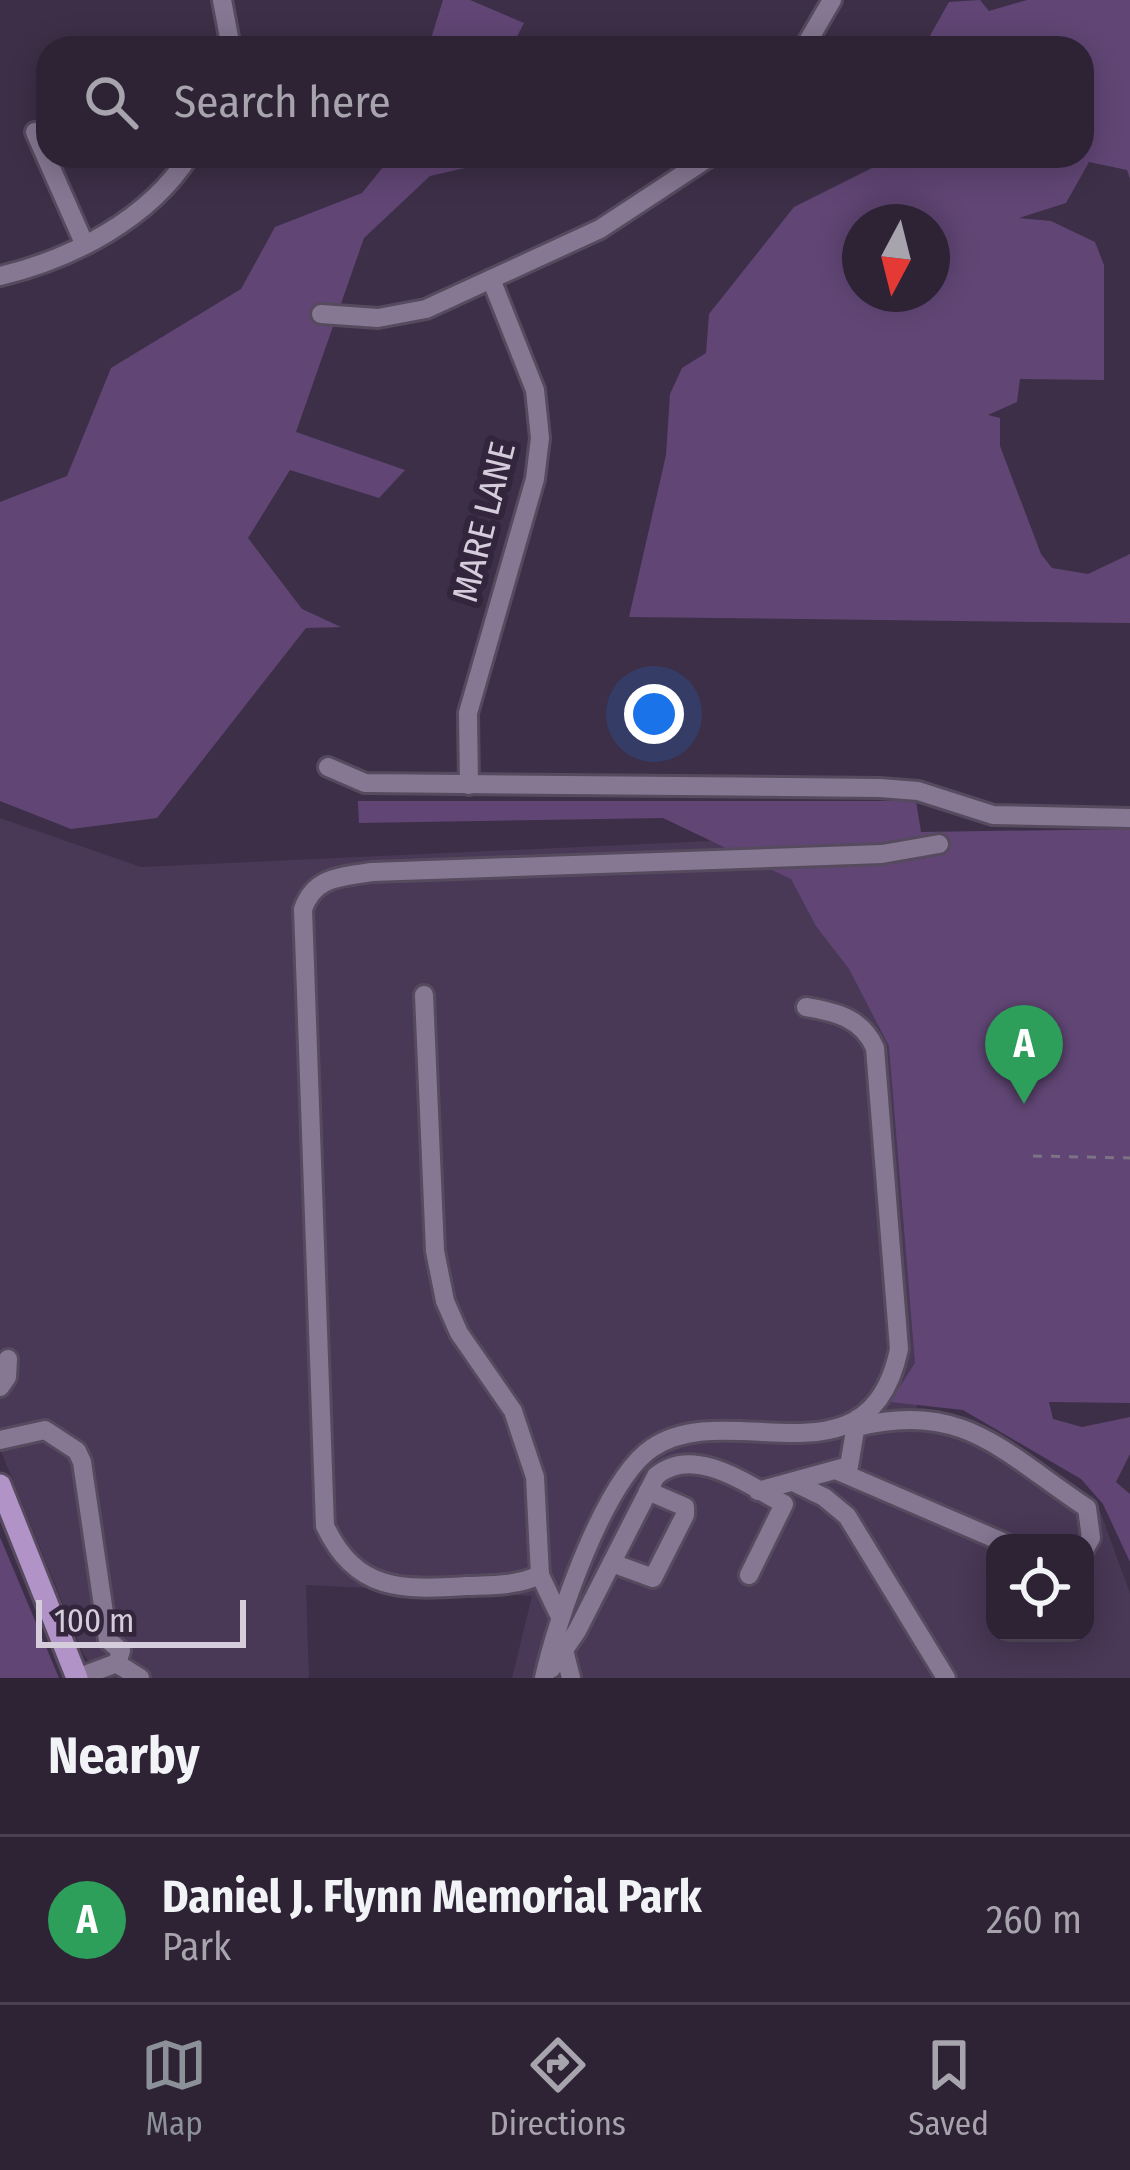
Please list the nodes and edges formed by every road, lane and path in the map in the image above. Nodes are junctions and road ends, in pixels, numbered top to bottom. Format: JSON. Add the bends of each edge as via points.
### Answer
{"nodes":[{"id":1,"x":222,"y":0,"type":"edge"},
{"id":2,"x":832,"y":0,"type":"edge"},
{"id":3,"x":229,"y":36,"type":"edge"},
{"id":4,"x":811,"y":36,"type":"edge"},
{"id":5,"x":51,"y":168,"type":"edge"},
{"id":6,"x":179,"y":168,"type":"edge"},
{"id":7,"x":693,"y":168,"type":"edge"},
{"id":8,"x":84,"y":243,"type":"junction"},
{"id":9,"x":0,"y":276,"type":"edge"},
{"id":10,"x":490,"y":279,"type":"junction"},
{"id":11,"x":321,"y":314,"type":"dead end"},
{"id":12,"x":328,"y":767,"type":"dead end"},
{"id":13,"x":469,"y":785,"type":"junction"},
{"id":14,"x":1130,"y":818,"type":"edge"},
{"id":15,"x":939,"y":844,"type":"dead end"},
{"id":16,"x":424,"y":995,"type":"dead end"},
{"id":17,"x":806,"y":1007,"type":"dead end"},
{"id":18,"x":1033,"y":1156,"type":"dead end"},
{"id":19,"x":1130,"y":1158,"type":"edge"},
{"id":20,"x":8,"y":1359,"type":"dead end"},
{"id":21,"x":0,"y":1387,"type":"edge"},
{"id":22,"x":857,"y":1423,"type":"junction"},
{"id":23,"x":0,"y":1440,"type":"edge"},
{"id":24,"x":838,"y":1471,"type":"junction"},
{"id":25,"x":793,"y":1482,"type":"junction"},
{"id":26,"x":0,"y":1485,"type":"edge"},
{"id":27,"x":648,"y":1491,"type":"junction"},
{"id":28,"x":758,"y":1491,"type":"junction"},
{"id":29,"x":1090,"y":1534,"type":"edge"},
{"id":30,"x":986,"y":1535,"type":"edge"},
{"id":31,"x":612,"y":1563,"type":"junction"},
{"id":32,"x":540,"y":1574,"type":"junction"},
{"id":33,"x":749,"y":1575,"type":"dead end"},
{"id":34,"x":558,"y":1613,"type":"junction"},
{"id":35,"x":564,"y":1650,"type":"junction"},
{"id":36,"x":116,"y":1664,"type":"junction"},
{"id":37,"x":77,"y":1678,"type":"edge"},
{"id":38,"x":140,"y":1678,"type":"edge"},
{"id":39,"x":544,"y":1678,"type":"edge"},
{"id":40,"x":571,"y":1678,"type":"edge"},
{"id":41,"x":946,"y":1678,"type":"edge"}],
"edges":[{"from":1,"to":3,"type":"street"},
{"from":2,"to":4,"type":"street"},
{"from":5,"to":8,"type":"street"},
{"from":6,"to":8,"type":"street","via":[[134,217]]},
{"from":7,"to":10,"type":"street","via":[[600,229]]},
{"from":8,"to":9,"type":"street"},
{"from":10,"to":11,"type":"street","via":[[426,309],[378,318]]},
{"from":10,"to":13,"type":"street","name":"MARE LANE","via":[[535,390],[540,438],[468,713]]},
{"from":12,"to":13,"type":"street","via":[[364,782]]},
{"from":13,"to":14,"type":"street","via":[[880,788],[993,815]]},
{"from":15,"to":32,"type":"street","via":[[882,854],[372,872],[323,880],[308,896],[325,1526],[337,1551],[386,1585],[522,1584]]},
{"from":16,"to":32,"type":"street","via":[[435,1251],[445,1301],[513,1411],[535,1478]]},
{"from":17,"to":22,"type":"street","via":[[841,1013],[868,1032],[875,1048],[899,1349],[894,1376]]},
{"from":18,"to":19,"type":"path"},
{"from":20,"to":21,"type":"street"},
{"from":22,"to":24,"type":"street","via":[[850,1466]]},
{"from":22,"to":29,"type":"street","via":[[958,1423],[1087,1508]]},
{"from":22,"to":34,"type":"street","via":[[822,1432],[681,1436],[653,1447],[631,1467]]},
{"from":23,"to":36,"type":"street","via":[[45,1430],[77,1451],[108,1640],[121,1652]]},
{"from":24,"to":25,"type":"street"},
{"from":24,"to":30,"type":"street"},
{"from":25,"to":28,"type":"street"},
{"from":25,"to":41,"type":"street","via":[[847,1516]]},
{"from":26,"to":37,"type":"main road"},
{"from":27,"to":28,"type":"street","via":[[668,1466],[689,1462]]},
{"from":27,"to":31,"type":"street"},
{"from":27,"to":31,"type":"street","via":[[685,1507],[685,1515],[653,1578]]},
{"from":28,"to":33,"type":"street","via":[[784,1504]]},
{"from":31,"to":35,"type":"street"},
{"from":32,"to":34,"type":"street"},
{"from":34,"to":39,"type":"street"},
{"from":35,"to":39,"type":"street"},
{"from":35,"to":40,"type":"street"},
{"from":36,"to":37,"type":"street"},
{"from":36,"to":38,"type":"street"}]}
